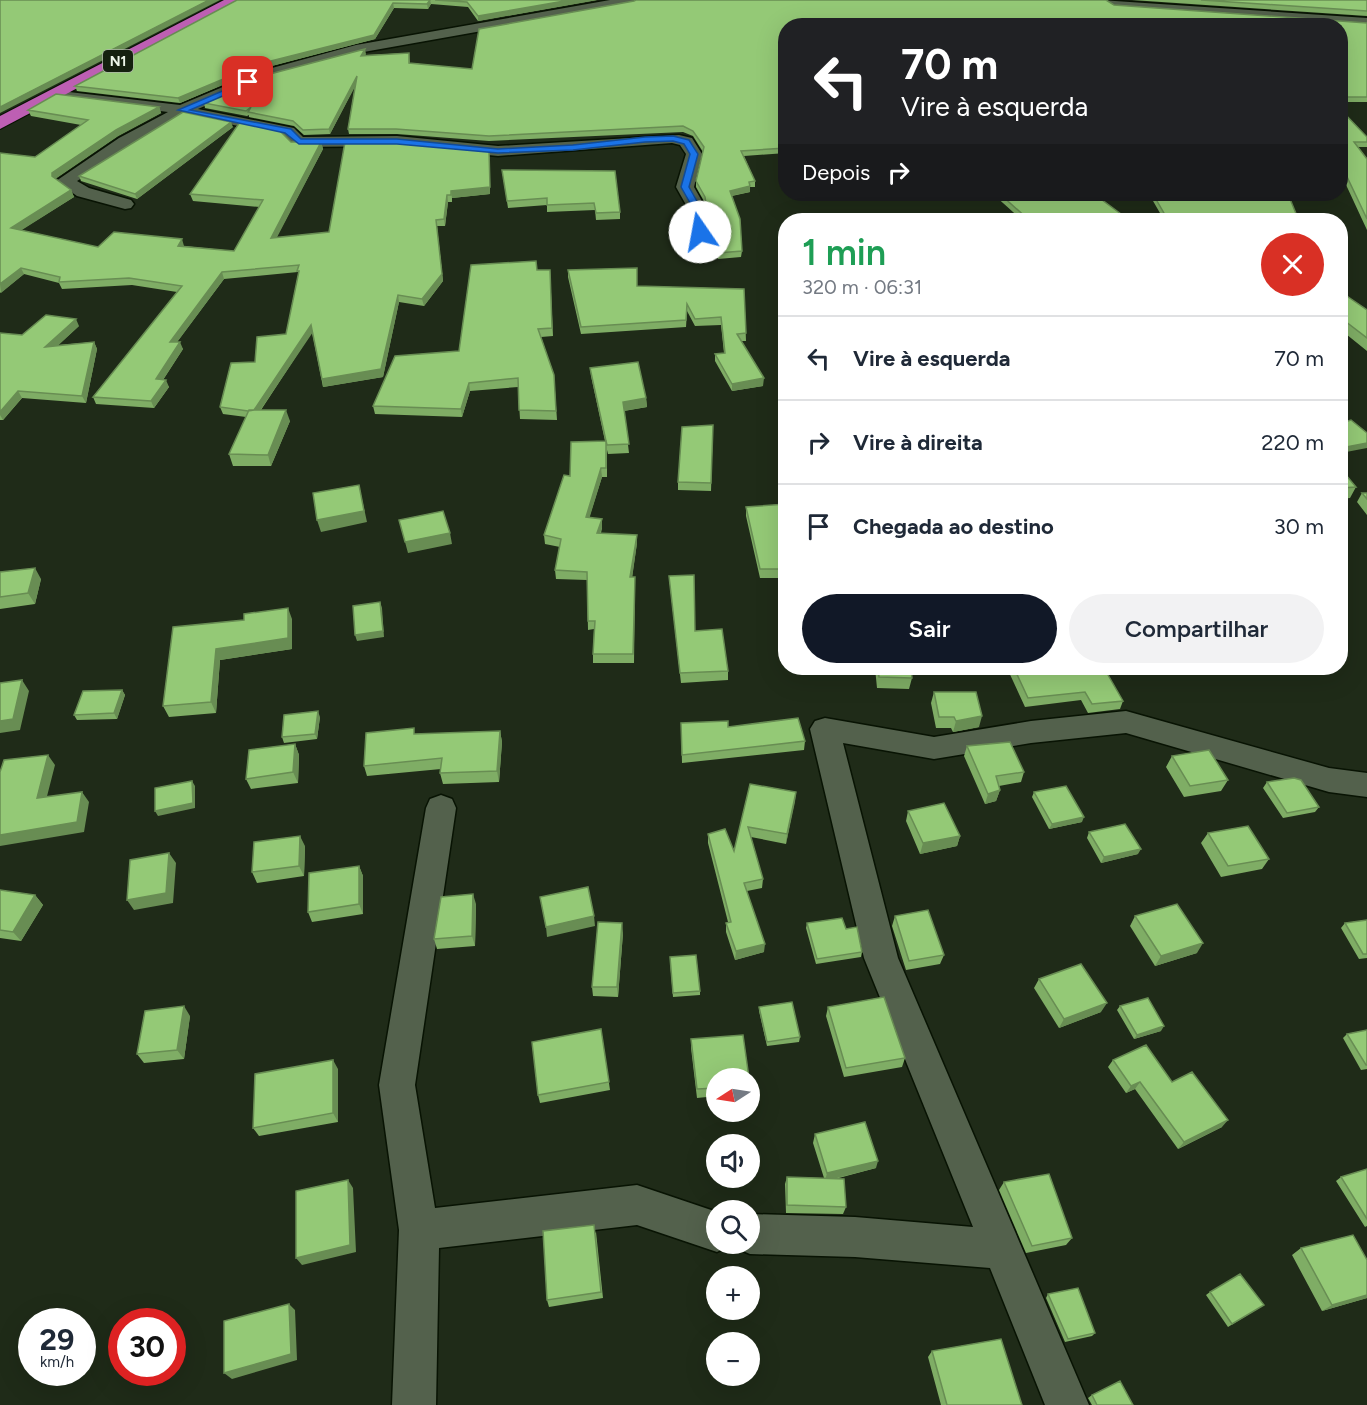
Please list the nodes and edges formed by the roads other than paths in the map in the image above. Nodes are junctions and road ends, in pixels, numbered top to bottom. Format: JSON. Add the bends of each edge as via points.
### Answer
{"nodes":[{"id":1,"x":236,"y":0,"type":"edge"},
{"id":2,"x":634,"y":0,"type":"edge"},
{"id":3,"x":1107,"y":0,"type":"edge"},
{"id":4,"x":1314,"y":18,"type":"edge"},
{"id":5,"x":1348,"y":21,"type":"edge"},
{"id":6,"x":1367,"y":22,"type":"edge"},
{"id":7,"x":57,"y":93,"type":"junction"},
{"id":8,"x":182,"y":110,"type":"junction"},
{"id":9,"x":0,"y":123,"type":"edge"},
{"id":10,"x":125,"y":204,"type":"dead end"},
{"id":11,"x":700,"y":232,"type":"dead end"},
{"id":12,"x":1367,"y":785,"type":"edge"},
{"id":13,"x":441,"y":808,"type":"dead end"},
{"id":14,"x":706,"y":1228,"type":"edge"},
{"id":15,"x":418,"y":1230,"type":"junction"},
{"id":16,"x":760,"y":1234,"type":"edge"},
{"id":17,"x":1001,"y":1249,"type":"junction"},
{"id":18,"x":414,"y":1405,"type":"edge"},
{"id":19,"x":1067,"y":1405,"type":"edge"}],
"edges":[{"from":1,"to":7,"type":"highway","number":"N1"},
{"from":2,"to":8,"type":"street","via":[[356,49],[266,74]]},
{"from":3,"to":4,"type":"street"},
{"from":5,"to":6,"type":"street"},
{"from":7,"to":8,"type":"street"},
{"from":7,"to":9,"type":"highway","number":"N1"},
{"from":8,"to":10,"type":"street","via":[[65,181],[83,192]]},
{"from":8,"to":11,"type":"street","via":[[288,131],[299,142],[397,141],[498,151],[673,138],[686,142],[694,154],[685,187],[694,203]]},
{"from":12,"to":17,"type":"street","via":[[1329,780],[1126,722],[933,748],[825,729],[881,958]]},
{"from":13,"to":15,"type":"street","via":[[396,1085]]},
{"from":14,"to":15,"type":"street","via":[[637,1205]]},
{"from":15,"to":18,"type":"street"},
{"from":16,"to":17,"type":"street"},
{"from":17,"to":19,"type":"street"}]}
